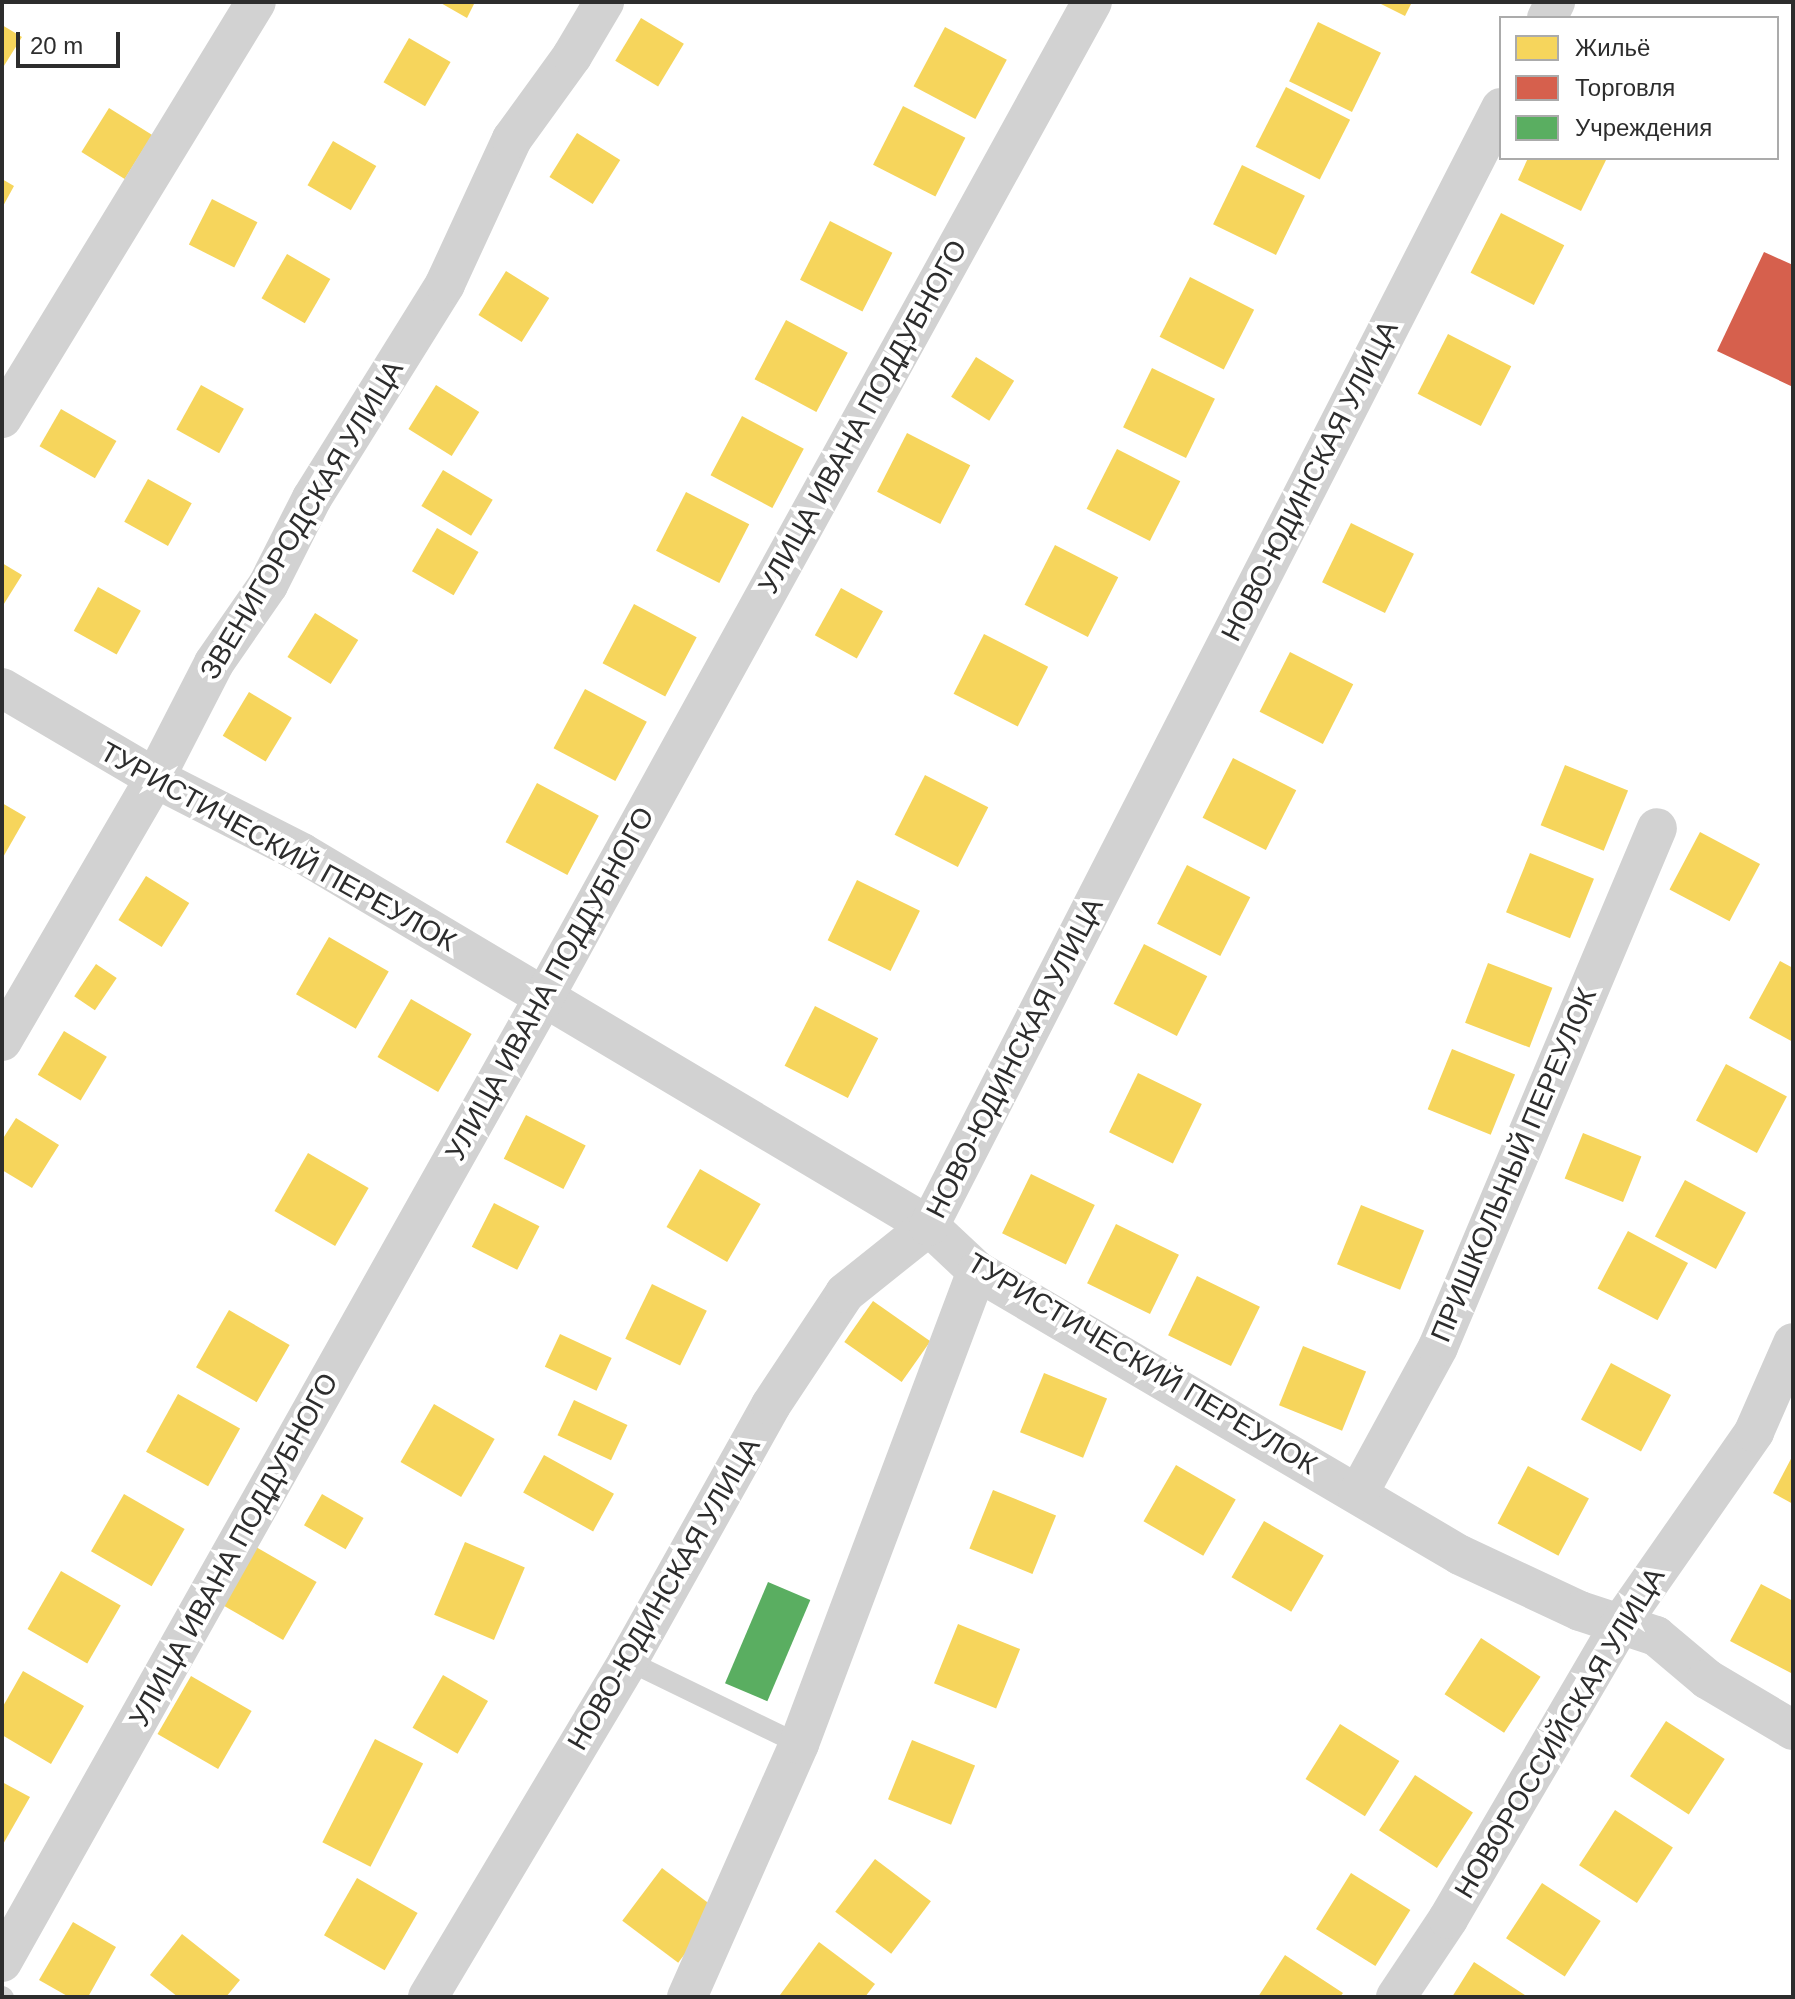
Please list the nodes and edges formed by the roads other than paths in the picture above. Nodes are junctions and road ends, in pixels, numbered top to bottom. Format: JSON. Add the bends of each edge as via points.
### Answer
{"nodes":[{"id":1,"x":256,"y":2,"type":"edge"},
{"id":2,"x":604,"y":2,"type":"edge"},
{"id":3,"x":1092,"y":2,"type":"edge"},
{"id":4,"x":1499,"y":112,"type":"edge"},
{"id":5,"x":2,"y":418,"type":"edge"},
{"id":6,"x":2,"y":688,"type":"edge"},
{"id":7,"x":155,"y":778,"type":"junction"},
{"id":8,"x":1657,"y":828,"type":"dead end"},
{"id":9,"x":543,"y":999,"type":"junction"},
{"id":10,"x":2,"y":1041,"type":"edge"},
{"id":11,"x":929,"y":1226,"type":"junction"},
{"id":12,"x":977,"y":1271,"type":"junction"},
{"id":13,"x":1793,"y":1343,"type":"edge"},
{"id":14,"x":1358,"y":1494,"type":"junction"},
{"id":15,"x":1621,"y":1623,"type":"junction"},
{"id":16,"x":628,"y":1661,"type":"junction"},
{"id":17,"x":1793,"y":1730,"type":"edge"},
{"id":18,"x":799,"y":1744,"type":"junction"},
{"id":19,"x":2,"y":1962,"type":"edge"},
{"id":20,"x":428,"y":1997,"type":"edge"},
{"id":21,"x":687,"y":1997,"type":"edge"},
{"id":22,"x":1396,"y":1997,"type":"edge"}],
"edges":[{"from":1,"to":5,"type":"street"},
{"from":2,"to":7,"type":"street","name":"ЗВЕНИГОРОДСКАЯ УЛИЦА","via":[[512,139],[445,284],[312,498],[268,585],[214,663]]},
{"from":3,"to":9,"type":"street","name":"УЛИЦА ИВАНА ПОДДУБНОГО"},
{"from":4,"to":11,"type":"street","name":"НОВО-ЮДИНСКАЯ УЛИЦА"},
{"from":6,"to":7,"type":"street","name":"ТУРИСТИЧЕСКИЙ ПЕРЕУЛОК"},
{"from":7,"to":9,"type":"street","name":"ТУРИСТИЧЕСКИЙ ПЕРЕУЛОК","via":[[302,853]]},
{"from":7,"to":10,"type":"street","name":"ЗВЕНИГОРОДСКАЯ УЛИЦА"},
{"from":8,"to":14,"type":"street","name":"ПРИШКОЛЬНЫЙ ПЕРЕУЛОК","via":[[1438,1347]]},
{"from":9,"to":11,"type":"street","name":"ТУРИСТИЧЕСКИЙ ПЕРЕУЛОК"},
{"from":9,"to":19,"type":"street","name":"УЛИЦА ИВАНА ПОДДУБНОГО"},
{"from":11,"to":12,"type":"street","name":"ТУРИСТИЧЕСКИЙ ПЕРЕУЛОК"},
{"from":11,"to":16,"type":"street","name":"НОВО-ЮДИНСКАЯ УЛИЦА","via":[[845,1293],[771,1405]]},
{"from":12,"to":14,"type":"street","name":"ТУРИСТИЧЕСКИЙ ПЕРЕУЛОК"},
{"from":12,"to":18,"type":"street"},
{"from":13,"to":15,"type":"street","name":"НОВОРОССИЙСКАЯ УЛИЦА","via":[[1754,1432]]},
{"from":14,"to":15,"type":"street","name":"ТУРИСТИЧЕСКИЙ ПЕРЕУЛОК","via":[[1460,1555],[1580,1611]]},
{"from":15,"to":17,"type":"street","name":"ТУРИСТИЧЕСКИЙ ПЕРЕУЛОК","via":[[1656,1636],[1707,1679]]},
{"from":15,"to":22,"type":"street","name":"НОВОРОССИЙСКАЯ УЛИЦА","via":[[1448,1919]]},
{"from":16,"to":18,"type":"lane"},
{"from":16,"to":20,"type":"street","name":"НОВО-ЮДИНСКАЯ УЛИЦА"},
{"from":18,"to":21,"type":"street"}]}
